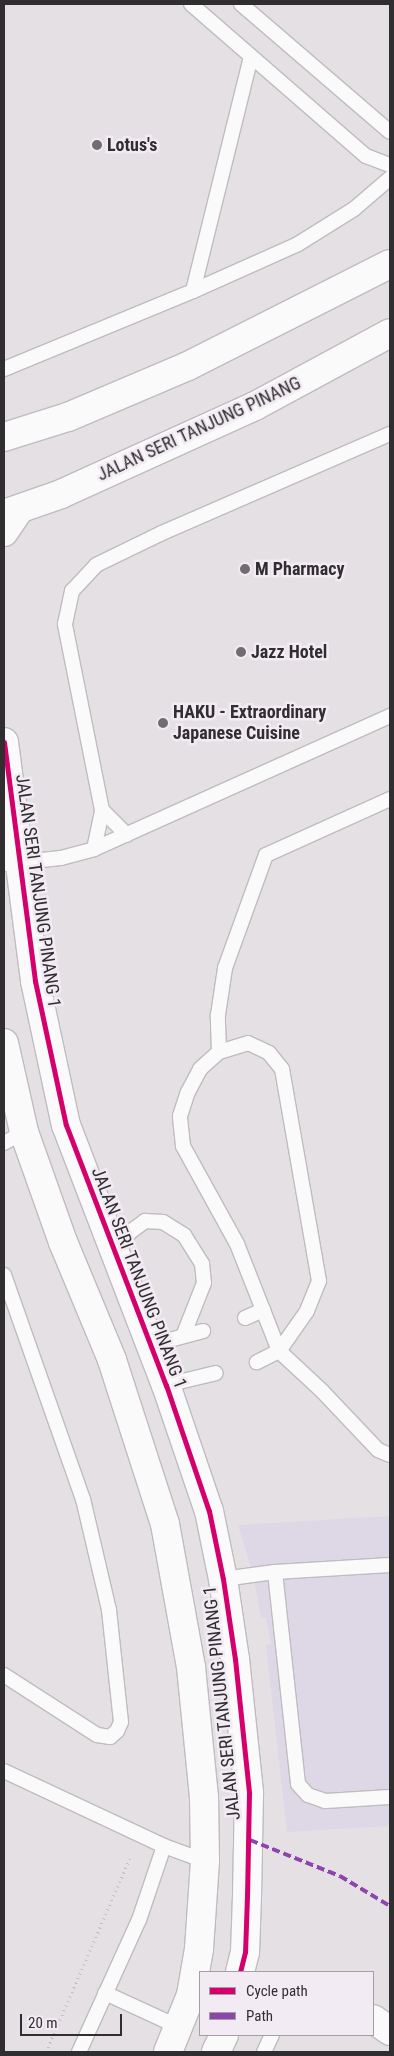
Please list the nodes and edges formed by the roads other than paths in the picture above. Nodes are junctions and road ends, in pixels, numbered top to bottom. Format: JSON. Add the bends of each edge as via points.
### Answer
{"nodes":[{"id":1,"x":191,"y":4,"type":"edge"},
{"id":2,"x":241,"y":4,"type":"edge"},
{"id":3,"x":252,"y":56,"type":"junction"},
{"id":4,"x":390,"y":132,"type":"edge"},
{"id":5,"x":390,"y":165,"type":"edge"},
{"id":6,"x":390,"y":178,"type":"edge"},
{"id":7,"x":390,"y":264,"type":"edge"},
{"id":8,"x":193,"y":291,"type":"junction"},
{"id":9,"x":390,"y":333,"type":"edge"},
{"id":10,"x":4,"y":369,"type":"edge"},
{"id":11,"x":390,"y":434,"type":"edge"},
{"id":12,"x":4,"y":437,"type":"edge"},
{"id":13,"x":9,"y":507,"type":"edge"},
{"id":14,"x":4,"y":532,"type":"edge"},
{"id":15,"x":390,"y":716,"type":"edge"},
{"id":16,"x":4,"y":742,"type":"edge"},
{"id":17,"x":390,"y":798,"type":"edge"},
{"id":18,"x":102,"y":810,"type":"junction"},
{"id":19,"x":127,"y":836,"type":"junction"},
{"id":20,"x":94,"y":849,"type":"junction"},
{"id":21,"x":11,"y":863,"type":"edge"},
{"id":22,"x":4,"y":1043,"type":"edge"},
{"id":23,"x":219,"y":1052,"type":"junction"},
{"id":24,"x":14,"y":1138,"type":"edge"},
{"id":25,"x":118,"y":1259,"type":"junction"},
{"id":26,"x":4,"y":1275,"type":"edge"},
{"id":27,"x":263,"y":1310,"type":"junction"},
{"id":28,"x":245,"y":1318,"type":"dead end"},
{"id":29,"x":203,"y":1331,"type":"dead end"},
{"id":30,"x":183,"y":1336,"type":"junction"},
{"id":31,"x":151,"y":1345,"type":"junction"},
{"id":32,"x":279,"y":1351,"type":"junction"},
{"id":33,"x":112,"y":1360,"type":"junction"},
{"id":34,"x":257,"y":1362,"type":"dead end"},
{"id":35,"x":216,"y":1373,"type":"dead end"},
{"id":36,"x":166,"y":1385,"type":"junction"},
{"id":37,"x":390,"y":1454,"type":"edge"},
{"id":38,"x":390,"y":1565,"type":"edge"},
{"id":39,"x":275,"y":1572,"type":"junction"},
{"id":40,"x":223,"y":1579,"type":"junction"},
{"id":41,"x":4,"y":1675,"type":"edge"},
{"id":42,"x":4,"y":1771,"type":"edge"},
{"id":43,"x":390,"y":1796,"type":"edge"},
{"id":44,"x":160,"y":1844,"type":"junction"},
{"id":45,"x":205,"y":1862,"type":"junction"},
{"id":46,"x":240,"y":1971,"type":"edge"},
{"id":47,"x":105,"y":1993,"type":"junction"},
{"id":48,"x":374,"y":2020,"type":"edge"},
{"id":49,"x":179,"y":2027,"type":"junction"},
{"id":50,"x":390,"y":2031,"type":"edge"},
{"id":51,"x":224,"y":2036,"type":"edge"},
{"id":52,"x":272,"y":2036,"type":"edge"},
{"id":53,"x":79,"y":2052,"type":"edge"},
{"id":54,"x":168,"y":2052,"type":"edge"},
{"id":55,"x":216,"y":2052,"type":"edge"},
{"id":56,"x":264,"y":2052,"type":"edge"}],
"edges":[{"from":1,"to":3,"type":"lane"},
{"from":2,"to":4,"type":"lane"},
{"from":3,"to":5,"type":"lane","via":[[366,156]]},
{"from":3,"to":8,"type":"lane"},
{"from":6,"to":8,"type":"lane","via":[[354,209],[298,244]]},
{"from":7,"to":12,"type":"street","via":[[188,366],[68,417]]},
{"from":8,"to":10,"type":"lane"},
{"from":9,"to":13,"type":"street","name":"JALAN SERI TANJUNG PINANG","via":[[256,406],[61,494]]},
{"from":11,"to":18,"type":"lane","via":[[96,565],[72,591],[65,624]]},
{"from":13,"to":14,"type":"street"},
{"from":15,"to":19,"type":"lane"},
{"from":16,"to":21,"type":"street","name":"JALAN SERI TANJUNG PINANG 1"},
{"from":17,"to":23,"type":"lane","via":[[266,855],[225,968],[218,1015]]},
{"from":18,"to":19,"type":"lane"},
{"from":18,"to":20,"type":"lane"},
{"from":19,"to":20,"type":"lane"},
{"from":20,"to":21,"type":"lane","via":[[61,858]]},
{"from":21,"to":25,"type":"street","name":"JALAN SERI TANJUNG PINANG 1","via":[[66,1125]]},
{"from":22,"to":24,"type":"street","name":"JALAN SERI TANJUNG PINANG 1"},
{"from":23,"to":27,"type":"lane","via":[[200,1069],[188,1092],[180,1116],[183,1146],[237,1244]]},
{"from":23,"to":32,"type":"lane","via":[[248,1043],[269,1053],[282,1069],[319,1281],[307,1311]]},
{"from":24,"to":33,"type":"street","name":"JALAN SERI TANJUNG PINANG 1","via":[[63,1242]]},
{"from":25,"to":30,"type":"lane","via":[[121,1245],[130,1232],[145,1221],[163,1222],[184,1235],[202,1264],[204,1283]]},
{"from":25,"to":31,"type":"street","name":"JALAN SERI TANJUNG PINANG 1"},
{"from":26,"to":41,"type":"lane","via":[[83,1499],[109,1610],[121,1722],[117,1731],[110,1736],[97,1735]]},
{"from":27,"to":28,"type":"lane"},
{"from":27,"to":32,"type":"lane"},
{"from":29,"to":30,"type":"lane"},
{"from":30,"to":31,"type":"lane"},
{"from":31,"to":33,"type":"street"},
{"from":31,"to":36,"type":"street","name":"JALAN SERI TANJUNG PINANG 1"},
{"from":32,"to":34,"type":"lane"},
{"from":32,"to":37,"type":"lane","via":[[378,1450]]},
{"from":33,"to":45,"type":"street","name":"JALAN SERI TANJUNG PINANG 1","via":[[165,1524],[191,1667],[204,1797]]},
{"from":35,"to":36,"type":"lane"},
{"from":36,"to":40,"type":"street","name":"JALAN SERI TANJUNG PINANG 1","via":[[209,1511]]},
{"from":38,"to":39,"type":"lane"},
{"from":39,"to":40,"type":"lane"},
{"from":39,"to":43,"type":"lane","via":[[298,1784],[308,1795],[325,1801]]},
{"from":40,"to":46,"type":"street","name":"JALAN SERI TANJUNG PINANG 1","via":[[249,1793],[248,1896],[245,1952]]},
{"from":42,"to":44,"type":"lane"},
{"from":44,"to":45,"type":"lane"},
{"from":44,"to":47,"type":"lane","via":[[139,1920]]},
{"from":45,"to":49,"type":"street","name":"JALAN SERI TANJUNG PINANG 1","via":[[191,1995]]},
{"from":47,"to":49,"type":"lane"},
{"from":47,"to":53,"type":"lane"},
{"from":48,"to":50,"type":"street"},
{"from":49,"to":54,"type":"street","name":"JALAN SERI TANJUNG PINANG 1"},
{"from":51,"to":55,"type":"street"},
{"from":52,"to":56,"type":"lane"}]}
